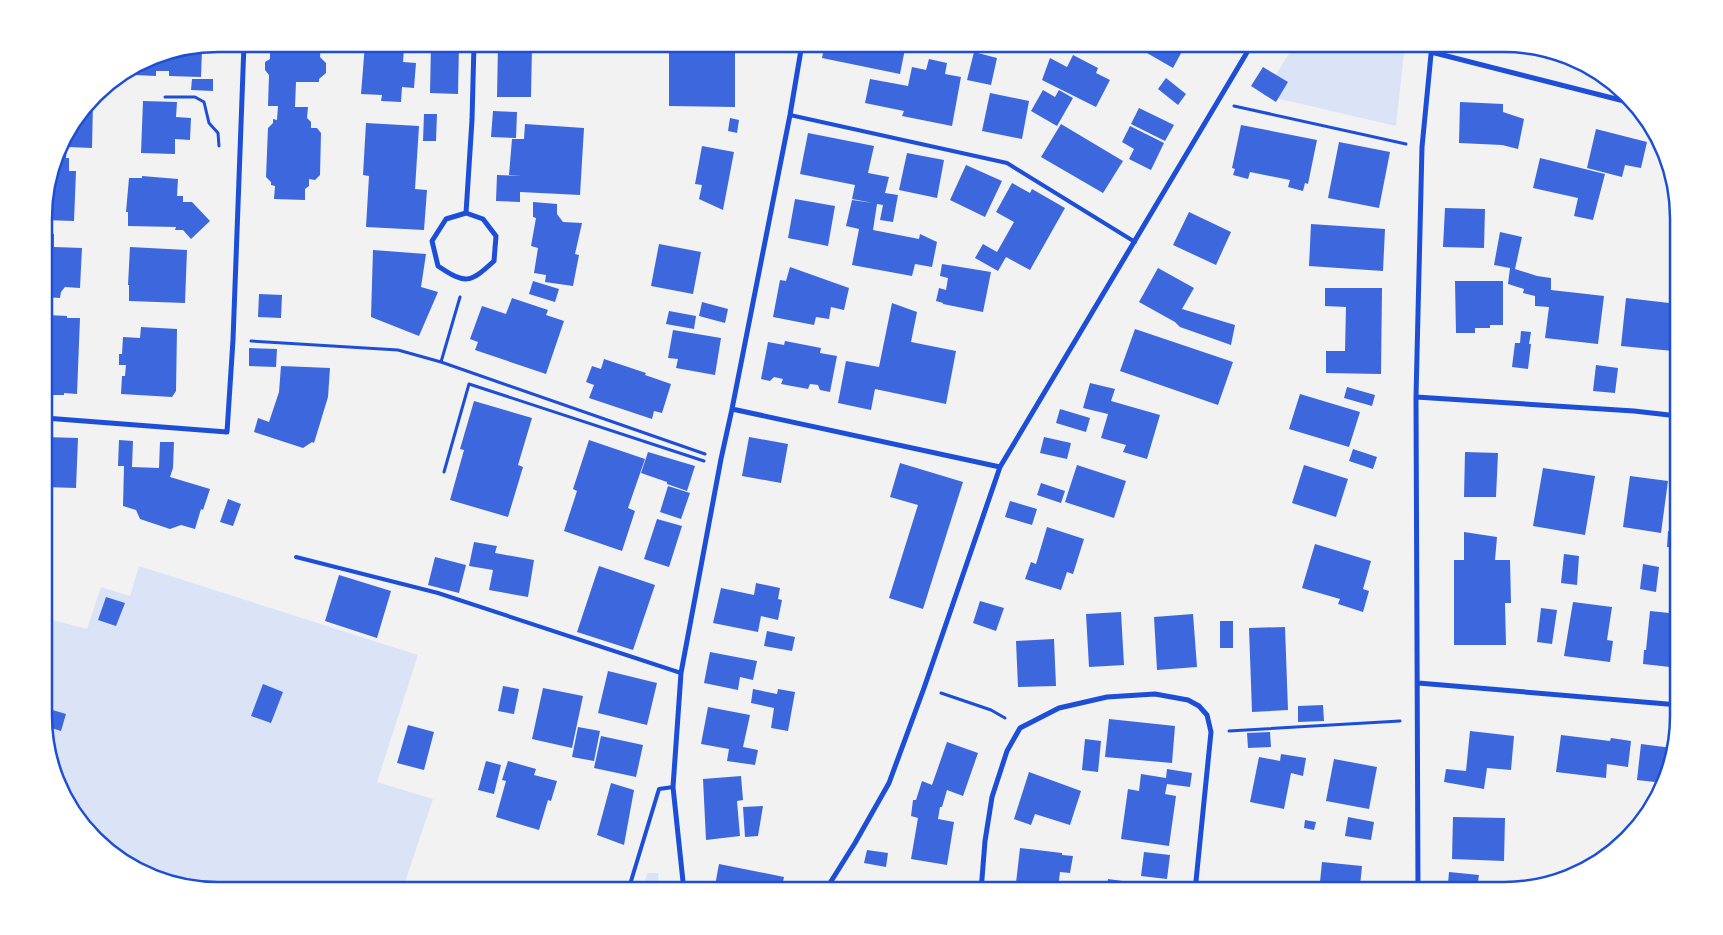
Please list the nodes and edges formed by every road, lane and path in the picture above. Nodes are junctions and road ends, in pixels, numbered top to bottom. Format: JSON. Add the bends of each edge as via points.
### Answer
{"nodes":[{"id":1,"x":244,"y":52,"type":"edge"},
{"id":2,"x":474,"y":52,"type":"edge"},
{"id":3,"x":801,"y":52,"type":"edge"},
{"id":4,"x":1247,"y":52,"type":"edge"},
{"id":5,"x":1431,"y":52,"type":"joint"},
{"id":6,"x":165,"y":97,"type":"dead end"},
{"id":7,"x":1621,"y":100,"type":"edge"},
{"id":8,"x":1216,"y":102,"type":"junction"},
{"id":9,"x":790,"y":115,"type":"junction"},
{"id":10,"x":220,"y":146,"type":"dead end"},
{"id":11,"x":1422,"y":147,"type":"junction"},
{"id":12,"x":466,"y":213,"type":"junction"},
{"id":13,"x":1135,"y":242,"type":"junction"},
{"id":14,"x":465,"y":279,"type":"junction"},
{"id":15,"x":233,"y":340,"type":"junction"},
{"id":16,"x":441,"y":362,"type":"junction"},
{"id":17,"x":1416,"y":397,"type":"junction"},
{"id":18,"x":732,"y":409,"type":"junction"},
{"id":19,"x":1670,"y":415,"type":"edge"},
{"id":20,"x":53,"y":419,"type":"edge"},
{"id":21,"x":720,"y":459,"type":"junction"},
{"id":22,"x":719,"y":466,"type":"junction"},
{"id":23,"x":1000,"y":467,"type":"junction"},
{"id":24,"x":444,"y":472,"type":"dead end"},
{"id":25,"x":296,"y":557,"type":"dead end"},
{"id":26,"x":681,"y":673,"type":"junction"},
{"id":27,"x":1418,"y":683,"type":"junction"},
{"id":28,"x":924,"y":688,"type":"junction"},
{"id":29,"x":1670,"y":704,"type":"edge"},
{"id":30,"x":991,"y":710,"type":"dead end"},
{"id":31,"x":1416,"y":720,"type":"junction"},
{"id":32,"x":1211,"y":732,"type":"junction"},
{"id":33,"x":673,"y":787,"type":"junction"},
{"id":34,"x":631,"y":882,"type":"edge"},
{"id":35,"x":683,"y":882,"type":"edge"},
{"id":36,"x":831,"y":882,"type":"edge"},
{"id":37,"x":982,"y":882,"type":"edge"},
{"id":38,"x":1196,"y":882,"type":"edge"},
{"id":39,"x":1418,"y":882,"type":"edge"}],
"edges":[{"from":1,"to":15,"type":"street"},
{"from":2,"to":12,"type":"street"},
{"from":3,"to":9,"type":"street"},
{"from":4,"to":8,"type":"street"},
{"from":5,"to":7,"type":"street"},
{"from":5,"to":11,"type":"street"},
{"from":6,"to":10,"type":"path","via":[[195,98],[204,102],[209,123],[218,133]]},
{"from":8,"to":11,"type":"path"},
{"from":8,"to":13,"type":"street"},
{"from":9,"to":13,"type":"lane","via":[[1007,163]]},
{"from":9,"to":18,"type":"street"},
{"from":11,"to":17,"type":"street"},
{"from":12,"to":14,"type":"street","via":[[483,219],[496,236],[494,261],[476,277]]},
{"from":12,"to":14,"type":"street","via":[[446,219],[432,241],[438,266],[456,278]]},
{"from":13,"to":23,"type":"street"},
{"from":14,"to":16,"type":"path"},
{"from":15,"to":16,"type":"path","via":[[398,350]]},
{"from":15,"to":20,"type":"street","via":[[227,432]]},
{"from":16,"to":21,"type":"path"},
{"from":17,"to":19,"type":"street"},
{"from":17,"to":27,"type":"street"},
{"from":18,"to":21,"type":"street"},
{"from":18,"to":23,"type":"street"},
{"from":21,"to":22,"type":"street"},
{"from":22,"to":24,"type":"path","via":[[469,384]]},
{"from":22,"to":26,"type":"street"},
{"from":23,"to":28,"type":"street"},
{"from":25,"to":26,"type":"lane","via":[[438,593]]},
{"from":26,"to":33,"type":"street"},
{"from":27,"to":29,"type":"street"},
{"from":27,"to":31,"type":"street"},
{"from":28,"to":30,"type":"path"},
{"from":28,"to":36,"type":"street","via":[[889,783]]},
{"from":31,"to":32,"type":"path"},
{"from":31,"to":39,"type":"street"},
{"from":32,"to":37,"type":"street","via":[[1207,715],[1199,706],[1188,700],[1155,694],[1107,697],[1058,708],[1020,728],[1007,751],[992,797]]},
{"from":32,"to":38,"type":"street"},
{"from":33,"to":34,"type":"lane","via":[[659,790]]},
{"from":33,"to":35,"type":"street"}]}
